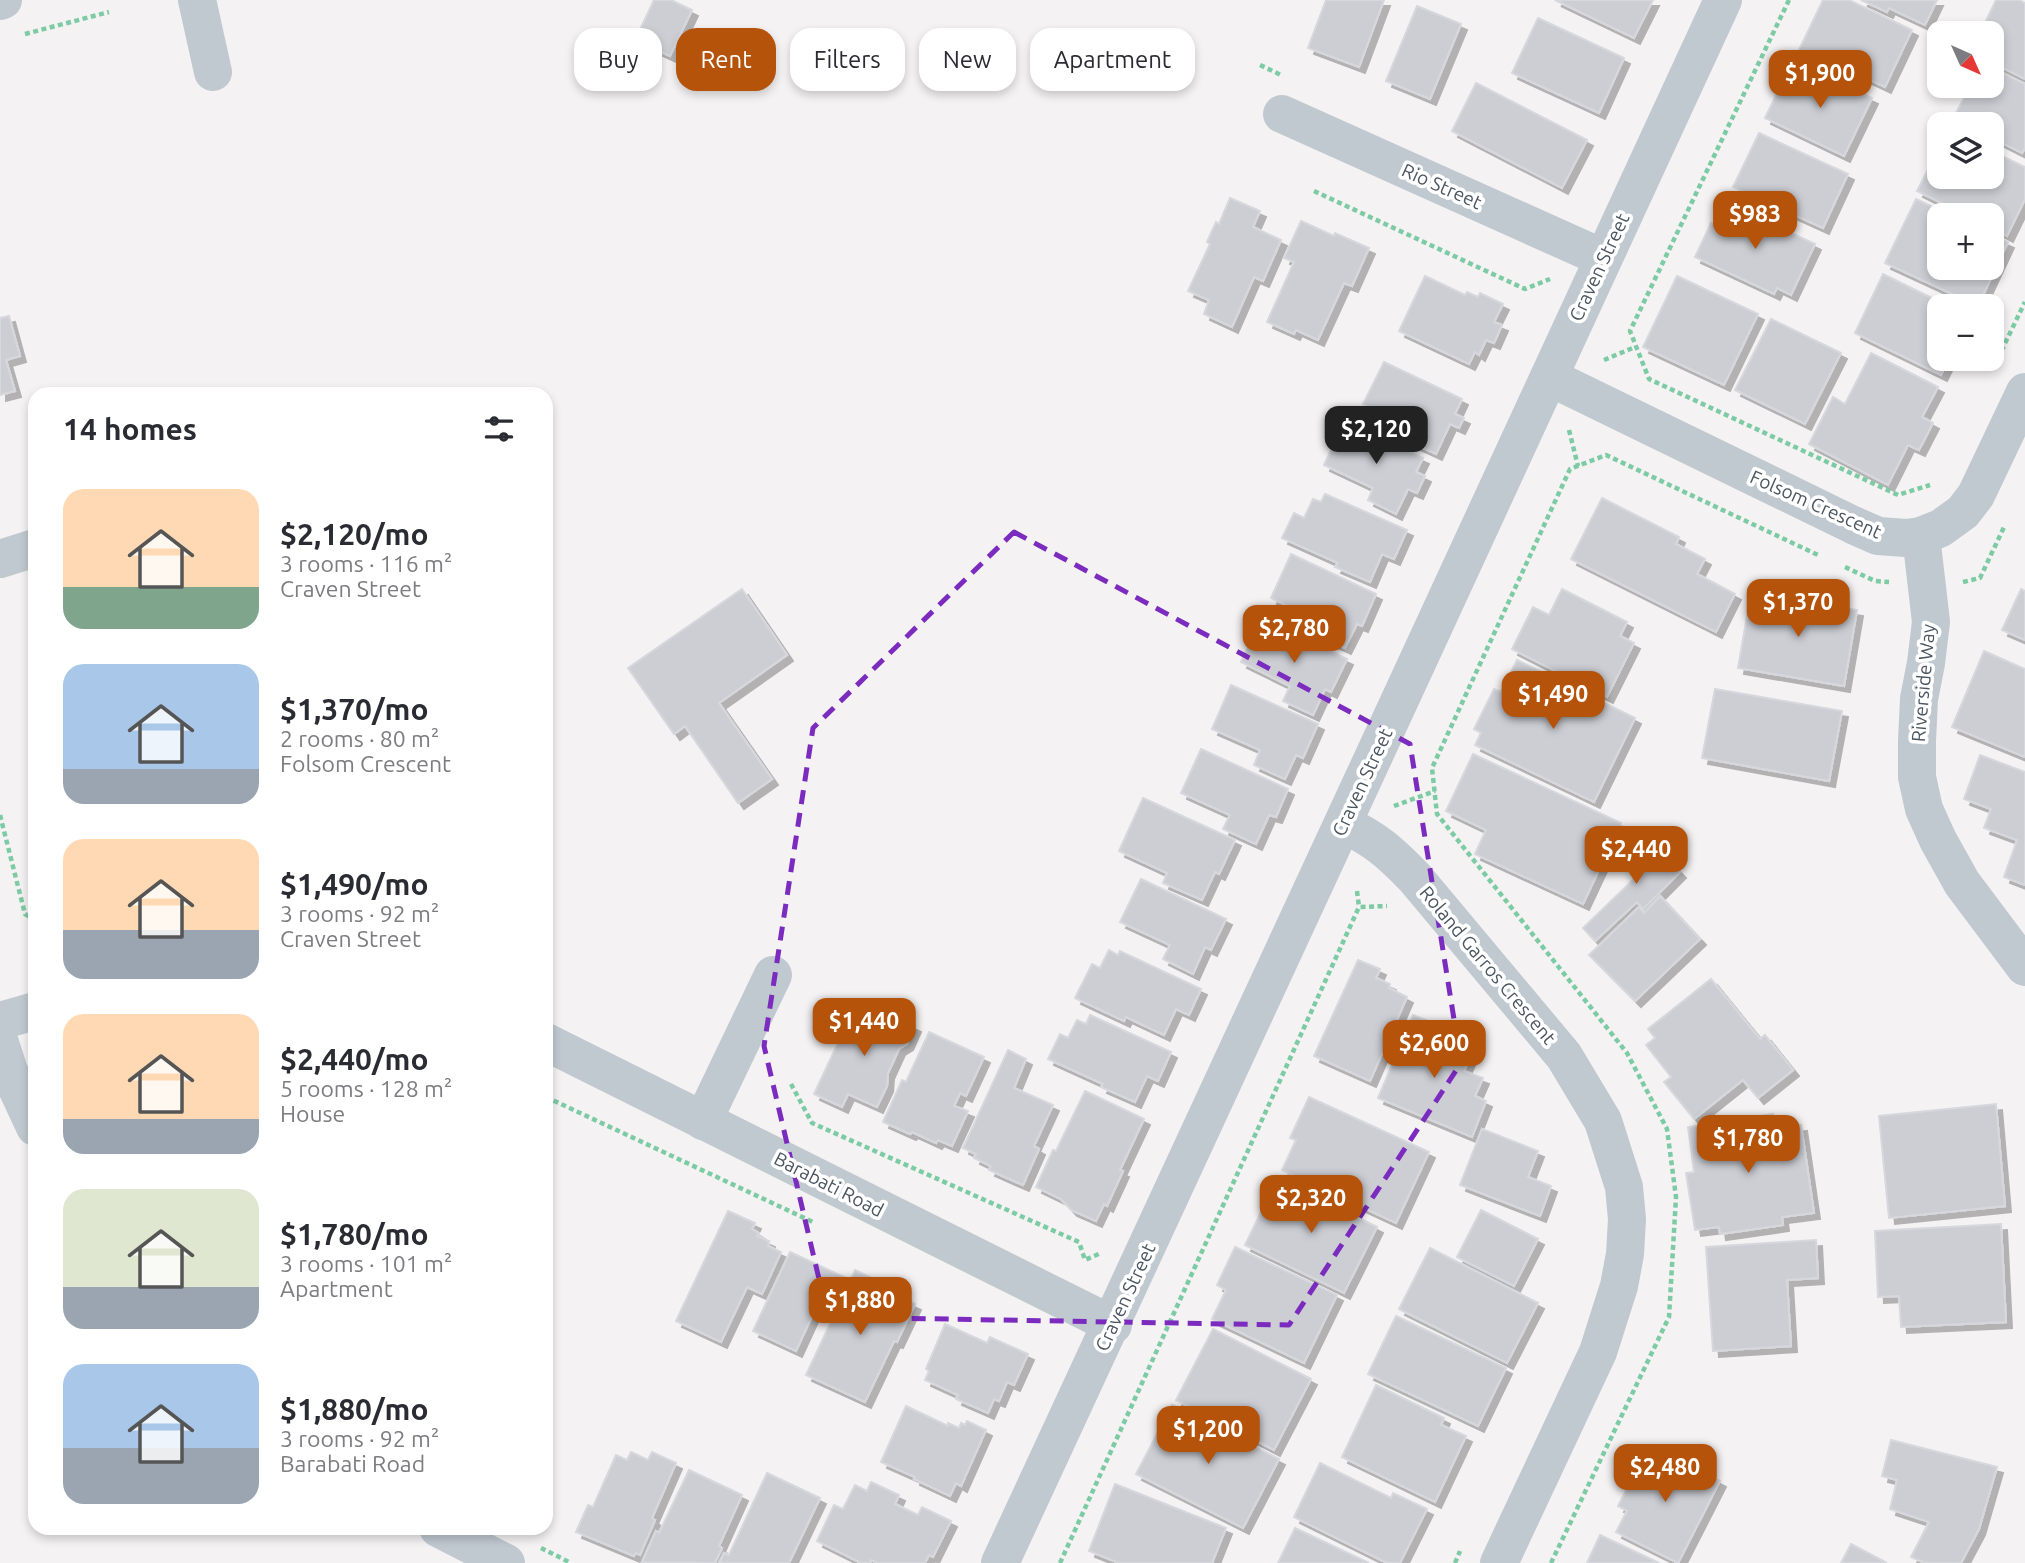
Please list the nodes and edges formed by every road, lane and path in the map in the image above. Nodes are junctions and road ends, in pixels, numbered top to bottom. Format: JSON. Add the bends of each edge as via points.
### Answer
{"nodes":[{"id":1,"x":197,"y":0,"type":"edge"},
{"id":2,"x":1723,"y":0,"type":"edge"},
{"id":3,"x":1789,"y":0,"type":"edge"},
{"id":4,"x":109,"y":12,"type":"dead end"},
{"id":5,"x":24,"y":34,"type":"dead end"},
{"id":6,"x":1260,"y":65,"type":"dead end"},
{"id":7,"x":213,"y":72,"type":"dead end"},
{"id":8,"x":1285,"y":77,"type":"dead end"},
{"id":9,"x":1282,"y":114,"type":"dead end"},
{"id":10,"x":1314,"y":191,"type":"dead end"},
{"id":11,"x":1589,"y":253,"type":"junction"},
{"id":12,"x":2025,"y":302,"type":"edge"},
{"id":13,"x":1990,"y":374,"type":"dead end"},
{"id":14,"x":1549,"y":377,"type":"junction"},
{"id":15,"x":2025,"y":392,"type":"edge"},
{"id":16,"x":1938,"y":483,"type":"dead end"},
{"id":17,"x":2008,"y":520,"type":"dead end"},
{"id":18,"x":1921,"y":536,"type":"junction"},
{"id":19,"x":28,"y":550,"type":"edge"},
{"id":20,"x":1826,"y":558,"type":"dead end"},
{"id":21,"x":0,"y":559,"type":"edge"},
{"id":22,"x":1838,"y":564,"type":"dead end"},
{"id":23,"x":1926,"y":585,"type":"junction"},
{"id":24,"x":0,"y":814,"type":"edge"},
{"id":25,"x":1343,"y":824,"type":"junction"},
{"id":26,"x":1398,"y":905,"type":"dead end"},
{"id":27,"x":28,"y":916,"type":"edge"},
{"id":28,"x":2025,"y":967,"type":"edge"},
{"id":29,"x":773,"y":975,"type":"dead end"},
{"id":30,"x":28,"y":1013,"type":"edge"},
{"id":31,"x":0,"y":1021,"type":"edge"},
{"id":32,"x":553,"y":1046,"type":"edge"},
{"id":33,"x":3,"y":1064,"type":"edge"},
{"id":34,"x":791,"y":1084,"type":"dead end"},
{"id":35,"x":553,"y":1100,"type":"edge"},
{"id":36,"x":28,"y":1113,"type":"edge"},
{"id":37,"x":703,"y":1121,"type":"junction"},
{"id":38,"x":820,"y":1225,"type":"dead end"},
{"id":39,"x":1104,"y":1251,"type":"dead end"},
{"id":40,"x":1113,"y":1325,"type":"junction"},
{"id":41,"x":452,"y":1535,"type":"edge"},
{"id":42,"x":1460,"y":1551,"type":"dead end"},
{"id":43,"x":506,"y":1563,"type":"edge"},
{"id":44,"x":1000,"y":1563,"type":"edge"},
{"id":45,"x":1060,"y":1563,"type":"edge"},
{"id":46,"x":1455,"y":1563,"type":"edge"},
{"id":47,"x":1499,"y":1563,"type":"edge"},
{"id":48,"x":1551,"y":1563,"type":"edge"}],
"edges":[{"from":1,"to":7,"type":"street"},
{"from":2,"to":11,"type":"street","name":"Craven Street"},
{"from":3,"to":16,"type":"path","via":[[1630,331],[1649,379],[1898,495]]},
{"from":4,"to":5,"type":"path"},
{"from":6,"to":8,"type":"path"},
{"from":9,"to":11,"type":"street","name":"Rio Street"},
{"from":10,"to":11,"type":"path","via":[[1525,289]]},
{"from":11,"to":14,"type":"street","name":"Craven Street"},
{"from":12,"to":13,"type":"path"},
{"from":14,"to":18,"type":"street","name":"Folsom Crescent","via":[[1878,536]]},
{"from":14,"to":25,"type":"street","name":"Craven Street"},
{"from":15,"to":18,"type":"street","name":"Folsom Crescent","via":[[1976,495],[1963,512]]},
{"from":17,"to":23,"type":"path","via":[[1980,578],[1954,585]]},
{"from":18,"to":23,"type":"street","name":"Riverside Way"},
{"from":19,"to":21,"type":"street"},
{"from":20,"to":48,"type":"path","via":[[1605,455],[1570,469],[1432,768],[1437,814],[1627,1053],[1667,1129],[1676,1197],[1669,1317]]},
{"from":22,"to":23,"type":"path","via":[[1875,581]]},
{"from":23,"to":28,"type":"street","name":"Riverside Way","via":[[1931,622],[1917,741],[1917,777],[1924,808],[1962,883]]},
{"from":24,"to":27,"type":"path"},
{"from":25,"to":40,"type":"street","name":"Craven Street"},
{"from":25,"to":47,"type":"street","name":"Roland Garros Crescent","via":[[1394,855],[1564,1056],[1603,1122],[1624,1187],[1625,1254],[1611,1315]]},
{"from":26,"to":45,"type":"path","via":[[1359,907]]},
{"from":29,"to":37,"type":"street"},
{"from":30,"to":31,"type":"street"},
{"from":32,"to":37,"type":"street","name":"Barabati Road"},
{"from":33,"to":36,"type":"street"},
{"from":34,"to":39,"type":"path","via":[[812,1123],[1079,1242],[1085,1260]]},
{"from":35,"to":38,"type":"path"},
{"from":37,"to":40,"type":"street","name":"Barabati Road"},
{"from":40,"to":44,"type":"street","name":"Craven Street"},
{"from":41,"to":43,"type":"street"},
{"from":42,"to":46,"type":"path"}]}
